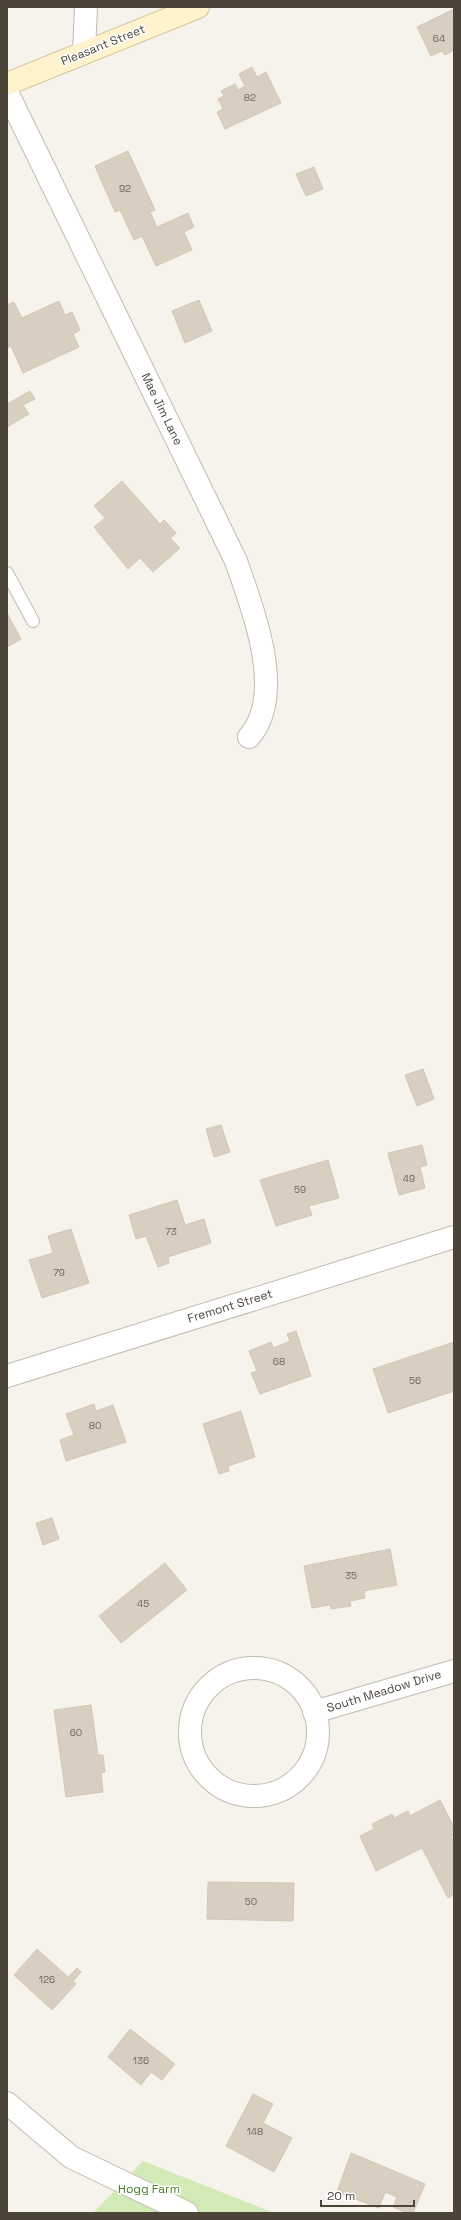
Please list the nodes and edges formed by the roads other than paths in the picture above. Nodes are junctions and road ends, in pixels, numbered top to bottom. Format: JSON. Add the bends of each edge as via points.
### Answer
{"nodes":[{"id":1,"x":86,"y":7,"type":"edge"},
{"id":2,"x":198,"y":7,"type":"edge"},
{"id":3,"x":84,"y":53,"type":"junction"},
{"id":4,"x":7,"y":84,"type":"edge"},
{"id":5,"x":7,"y":92,"type":"edge"},
{"id":6,"x":7,"y":573,"type":"edge"},
{"id":7,"x":33,"y":621,"type":"dead end"},
{"id":8,"x":249,"y":737,"type":"dead end"},
{"id":9,"x":454,"y":1237,"type":"edge"},
{"id":10,"x":7,"y":1376,"type":"edge"},
{"id":11,"x":454,"y":1671,"type":"edge"},
{"id":12,"x":314,"y":1712,"type":"junction"},
{"id":13,"x":7,"y":2103,"type":"edge"},
{"id":14,"x":187,"y":2213,"type":"edge"}],
"edges":[{"from":1,"to":3,"type":"street"},
{"from":2,"to":3,"type":"main road","name":"Pleasant Street"},
{"from":3,"to":4,"type":"main road","name":"Pleasant Street"},
{"from":5,"to":8,"type":"street","name":"Mae Jim Lane","via":[[236,561],[256,624],[267,687],[262,716]]},
{"from":6,"to":7,"type":"lane"},
{"from":9,"to":10,"type":"street","name":"Fremont Street"},
{"from":11,"to":12,"type":"street","name":"South Meadow Drive"},
{"from":12,"to":12,"type":"street","name":"South Meadow Drive","via":[[317,1738],[310,1763],[292,1783],[281,1790],[256,1796],[230,1792],[208,1778],[194,1756],[190,1729],[197,1703],[214,1682],[238,1670],[252,1668],[279,1674],[301,1689]]},
{"from":13,"to":14,"type":"street","via":[[71,2157]]}]}
